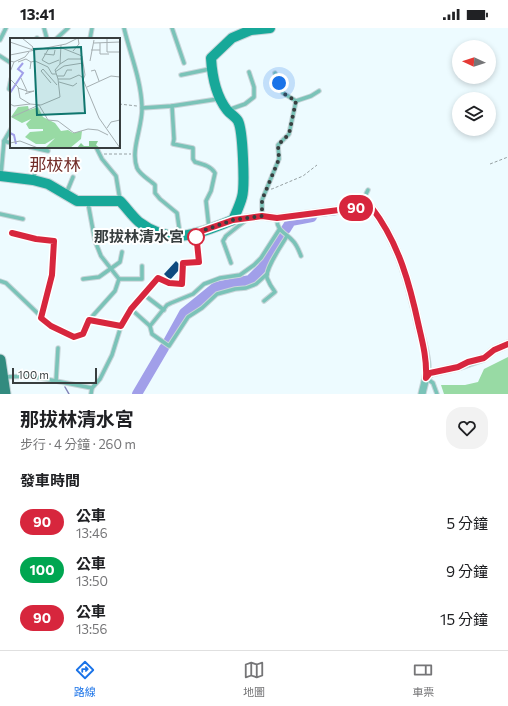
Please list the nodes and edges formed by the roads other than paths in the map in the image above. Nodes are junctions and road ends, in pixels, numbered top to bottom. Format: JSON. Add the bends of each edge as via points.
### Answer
{"nodes":[{"id":1,"x":6,"y":28,"type":"edge"},
{"id":2,"x":44,"y":28,"type":"edge"},
{"id":3,"x":68,"y":28,"type":"edge"},
{"id":4,"x":92,"y":28,"type":"edge"},
{"id":5,"x":124,"y":28,"type":"edge"},
{"id":6,"x":172,"y":28,"type":"edge"},
{"id":7,"x":270,"y":28,"type":"edge"},
{"id":8,"x":250,"y":29,"type":"edge"},
{"id":9,"x":48,"y":38,"type":"edge"},
{"id":10,"x":57,"y":38,"type":"edge"},
{"id":11,"x":90,"y":38,"type":"edge"},
{"id":12,"x":0,"y":40,"type":"edge"},
{"id":13,"x":0,"y":56,"type":"edge"},
{"id":14,"x":10,"y":62,"type":"edge"},
{"id":15,"x":184,"y":63,"type":"dead end"},
{"id":16,"x":211,"y":68,"type":"junction"},
{"id":17,"x":249,"y":72,"type":"dead end"},
{"id":18,"x":275,"y":73,"type":"dead end"},
{"id":19,"x":181,"y":75,"type":"dead end"},
{"id":20,"x":319,"y":91,"type":"dead end"},
{"id":21,"x":220,"y":98,"type":"junction"},
{"id":22,"x":296,"y":101,"type":"junction"},
{"id":23,"x":172,"y":106,"type":"junction"},
{"id":24,"x":142,"y":107,"type":"junction"},
{"id":25,"x":227,"y":110,"type":"junction"},
{"id":26,"x":10,"y":131,"type":"edge"},
{"id":27,"x":4,"y":141,"type":"junction"},
{"id":28,"x":10,"y":143,"type":"edge"},
{"id":29,"x":34,"y":148,"type":"edge"},
{"id":30,"x":97,"y":148,"type":"edge"},
{"id":31,"x":48,"y":151,"type":"dead end"},
{"id":32,"x":36,"y":164,"type":"dead end"},
{"id":33,"x":0,"y":175,"type":"edge"},
{"id":34,"x":73,"y":176,"type":"dead end"},
{"id":35,"x":33,"y":180,"type":"junction"},
{"id":36,"x":368,"y":190,"type":"dead end"},
{"id":37,"x":66,"y":195,"type":"junction"},
{"id":38,"x":120,"y":201,"type":"junction"},
{"id":39,"x":88,"y":202,"type":"junction"},
{"id":40,"x":362,"y":207,"type":"junction"},
{"id":41,"x":0,"y":214,"type":"edge"},
{"id":42,"x":262,"y":216,"type":"junction"},
{"id":43,"x":248,"y":218,"type":"junction"},
{"id":44,"x":277,"y":218,"type":"junction"},
{"id":45,"x":23,"y":219,"type":"dead end"},
{"id":46,"x":233,"y":220,"type":"junction"},
{"id":47,"x":210,"y":229,"type":"junction"},
{"id":48,"x":279,"y":230,"type":"junction"},
{"id":49,"x":12,"y":233,"type":"dead end"},
{"id":50,"x":196,"y":233,"type":"junction"},
{"id":51,"x":180,"y":236,"type":"junction"},
{"id":52,"x":287,"y":236,"type":"junction"},
{"id":53,"x":122,"y":252,"type":"dead end"},
{"id":54,"x":301,"y":256,"type":"dead end"},
{"id":55,"x":231,"y":264,"type":"dead end"},
{"id":56,"x":142,"y":266,"type":"dead end"},
{"id":57,"x":111,"y":268,"type":"junction"},
{"id":58,"x":267,"y":274,"type":"junction"},
{"id":59,"x":83,"y":279,"type":"dead end"},
{"id":60,"x":118,"y":279,"type":"junction"},
{"id":61,"x":0,"y":281,"type":"edge"},
{"id":62,"x":143,"y":294,"type":"junction"},
{"id":63,"x":264,"y":301,"type":"dead end"},
{"id":64,"x":131,"y":309,"type":"junction"},
{"id":65,"x":164,"y":310,"type":"junction"},
{"id":66,"x":41,"y":318,"type":"junction"},
{"id":67,"x":89,"y":320,"type":"junction"},
{"id":68,"x":121,"y":326,"type":"junction"},
{"id":69,"x":150,"y":326,"type":"junction"},
{"id":70,"x":508,"y":344,"type":"edge"},
{"id":71,"x":58,"y":348,"type":"dead end"},
{"id":72,"x":0,"y":360,"type":"edge"},
{"id":73,"x":2,"y":377,"type":"junction"},
{"id":74,"x":426,"y":378,"type":"junction"},
{"id":75,"x":56,"y":381,"type":"junction"},
{"id":76,"x":92,"y":388,"type":"junction"},
{"id":77,"x":5,"y":394,"type":"edge"},
{"id":78,"x":91,"y":394,"type":"edge"},
{"id":79,"x":422,"y":394,"type":"edge"},
{"id":80,"x":437,"y":394,"type":"edge"}],
"edges":[{"from":1,"to":12,"type":"lane"},
{"from":2,"to":9,"type":"lane"},
{"from":3,"to":10,"type":"lane"},
{"from":4,"to":11,"type":"lane"},
{"from":5,"to":24,"type":"lane","via":[[138,76]]},
{"from":6,"to":15,"type":"lane"},
{"from":7,"to":8,"type":"street"},
{"from":8,"to":16,"type":"street","via":[[232,38],[210,58]]},
{"from":13,"to":14,"type":"lane"},
{"from":16,"to":19,"type":"lane"},
{"from":16,"to":21,"type":"street"},
{"from":17,"to":25,"type":"lane","via":[[254,97],[245,104]]},
{"from":18,"to":22,"type":"lane","via":[[283,93]]},
{"from":20,"to":22,"type":"lane"},
{"from":21,"to":23,"type":"lane"},
{"from":21,"to":25,"type":"street"},
{"from":22,"to":42,"type":"lane","via":[[289,134],[278,145],[279,159],[262,200]]},
{"from":23,"to":24,"type":"lane"},
{"from":23,"to":47,"type":"lane","via":[[173,144],[193,148],[195,162],[213,169],[211,191],[206,201]]},
{"from":24,"to":51,"type":"lane","via":[[136,154],[137,168],[155,185],[155,193],[160,199],[177,213]]},
{"from":25,"to":46,"type":"street","via":[[238,120],[241,128],[244,173],[243,196]]},
{"from":26,"to":27,"type":"lane"},
{"from":27,"to":28,"type":"lane"},
{"from":27,"to":33,"type":"lane"},
{"from":29,"to":31,"type":"lane"},
{"from":30,"to":38,"type":"lane","via":[[116,176]]},
{"from":32,"to":35,"type":"lane"},
{"from":33,"to":35,"type":"street"},
{"from":34,"to":37,"type":"lane"},
{"from":35,"to":37,"type":"street","via":[[48,184]]},
{"from":36,"to":40,"type":"lane"},
{"from":37,"to":39,"type":"street","via":[[77,201]]},
{"from":38,"to":39,"type":"street"},
{"from":38,"to":51,"type":"street","via":[[147,227],[167,236]]},
{"from":39,"to":57,"type":"lane","via":[[100,256]]},
{"from":40,"to":44,"type":"street"},
{"from":40,"to":74,"type":"street","via":[[372,208],[382,220],[402,264],[411,290],[427,364]]},
{"from":41,"to":45,"type":"lane"},
{"from":42,"to":43,"type":"street"},
{"from":42,"to":44,"type":"street"},
{"from":43,"to":46,"type":"street"},
{"from":43,"to":55,"type":"lane","via":[[223,241]]},
{"from":44,"to":48,"type":"lane"},
{"from":46,"to":47,"type":"street"},
{"from":47,"to":50,"type":"street"},
{"from":48,"to":52,"type":"lane"},
{"from":48,"to":65,"type":"lane","via":[[254,266],[240,275],[204,284],[193,294],[167,305]]},
{"from":49,"to":66,"type":"lane","via":[[54,241],[52,275]]},
{"from":50,"to":51,"type":"street"},
{"from":50,"to":62,"type":"lane","via":[[199,262],[183,263],[182,284],[169,283],[158,278]]},
{"from":52,"to":54,"type":"lane","via":[[294,242]]},
{"from":52,"to":58,"type":"lane"},
{"from":53,"to":57,"type":"lane","via":[[120,262]]},
{"from":56,"to":60,"type":"lane","via":[[142,279]]},
{"from":57,"to":59,"type":"lane","via":[[99,277]]},
{"from":57,"to":60,"type":"lane"},
{"from":58,"to":63,"type":"lane","via":[[274,292]]},
{"from":58,"to":69,"type":"lane","via":[[256,284],[246,288],[217,294],[188,317],[169,346],[152,334]]},
{"from":60,"to":67,"type":"lane","via":[[115,291]]},
{"from":61,"to":66,"type":"lane","via":[[6,283]]},
{"from":62,"to":64,"type":"lane"},
{"from":62,"to":65,"type":"lane"},
{"from":64,"to":68,"type":"lane"},
{"from":64,"to":69,"type":"lane"},
{"from":65,"to":69,"type":"lane"},
{"from":66,"to":67,"type":"lane","via":[[74,337],[83,334]]},
{"from":67,"to":68,"type":"lane"},
{"from":68,"to":76,"type":"lane","via":[[112,355],[100,379]]},
{"from":70,"to":74,"type":"street","via":[[484,358],[430,373]]},
{"from":71,"to":75,"type":"lane"},
{"from":72,"to":73,"type":"main road"},
{"from":73,"to":75,"type":"lane","via":[[30,376]]},
{"from":73,"to":77,"type":"main road"},
{"from":74,"to":79,"type":"street"},
{"from":74,"to":80,"type":"lane","via":[[433,383]]},
{"from":75,"to":76,"type":"lane"},
{"from":76,"to":78,"type":"lane"}]}
